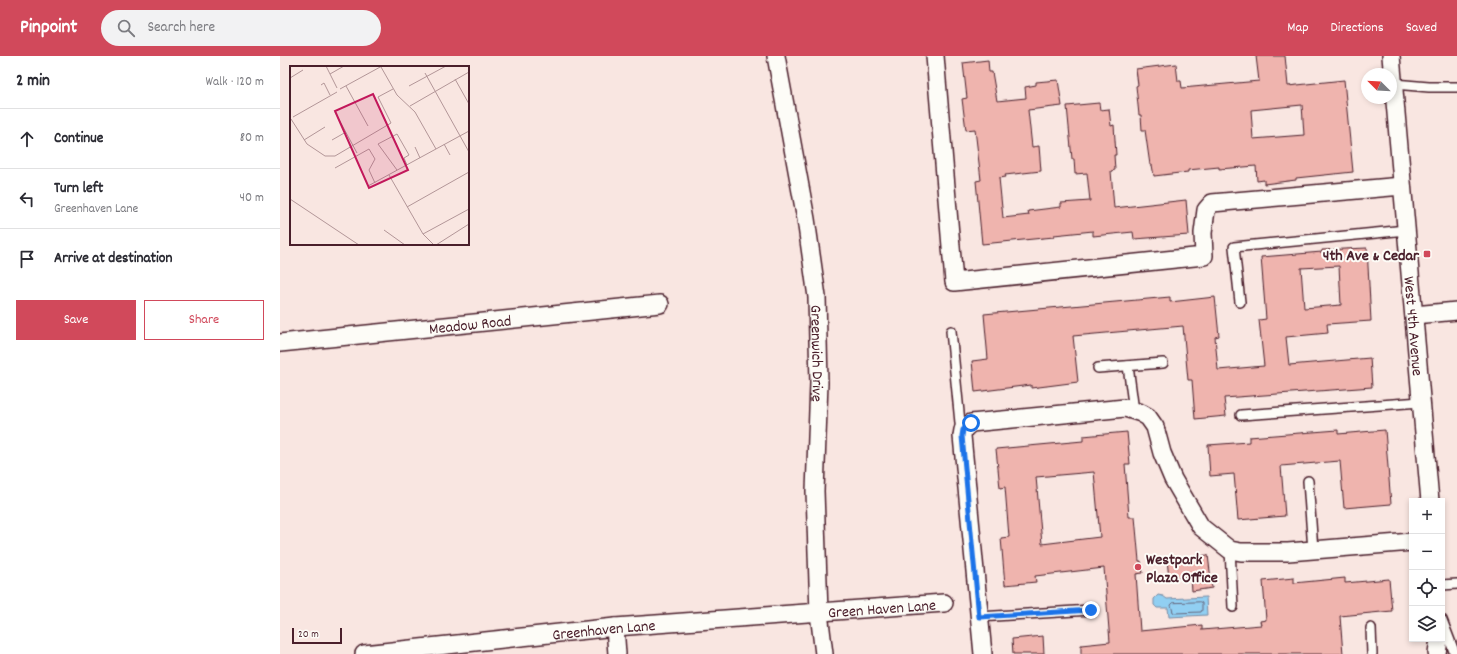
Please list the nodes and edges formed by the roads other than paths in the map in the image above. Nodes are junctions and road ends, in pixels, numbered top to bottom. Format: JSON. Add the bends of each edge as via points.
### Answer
{"nodes":[{"id":1,"x":776,"y":56,"type":"edge"},
{"id":2,"x":935,"y":56,"type":"edge"},
{"id":3,"x":1391,"y":56,"type":"edge"},
{"id":4,"x":1392,"y":68,"type":"edge"},
{"id":5,"x":1397,"y":84,"type":"edge"},
{"id":6,"x":1457,"y":87,"type":"edge"},
{"id":7,"x":1396,"y":104,"type":"edge"},
{"id":8,"x":1402,"y":186,"type":"junction"},
{"id":9,"x":1406,"y":230,"type":"junction"},
{"id":10,"x":1240,"y":302,"type":"dead end"},
{"id":11,"x":660,"y":304,"type":"dead end"},
{"id":12,"x":1457,"y":312,"type":"edge"},
{"id":13,"x":1414,"y":315,"type":"junction"},
{"id":14,"x":951,"y":331,"type":"dead end"},
{"id":15,"x":280,"y":343,"type":"edge"},
{"id":16,"x":1163,"y":363,"type":"dead end"},
{"id":17,"x":1128,"y":366,"type":"junction"},
{"id":18,"x":1098,"y":368,"type":"dead end"},
{"id":19,"x":1421,"y":402,"type":"junction"},
{"id":20,"x":1134,"y":411,"type":"junction"},
{"id":21,"x":1241,"y":415,"type":"dead end"},
{"id":22,"x":962,"y":436,"type":"junction"},
{"id":23,"x":1308,"y":481,"type":"dead end"},
{"id":24,"x":1430,"y":498,"type":"edge"},
{"id":25,"x":1409,"y":542,"type":"edge"},
{"id":26,"x":1230,"y":550,"type":"junction"},
{"id":27,"x":1313,"y":550,"type":"junction"},
{"id":28,"x":1457,"y":584,"type":"edge"},
{"id":29,"x":1445,"y":585,"type":"edge"},
{"id":30,"x":944,"y":603,"type":"dead end"},
{"id":31,"x":1233,"y":607,"type":"dead end"},
{"id":32,"x":1091,"y":610,"type":"dead end"},
{"id":33,"x":819,"y":613,"type":"junction"},
{"id":34,"x":979,"y":617,"type":"junction"},
{"id":35,"x":615,"y":627,"type":"junction"},
{"id":36,"x":1371,"y":628,"type":"dead end"},
{"id":37,"x":1445,"y":628,"type":"edge"},
{"id":38,"x":364,"y":654,"type":"edge"},
{"id":39,"x":618,"y":654,"type":"edge"},
{"id":40,"x":824,"y":654,"type":"edge"},
{"id":41,"x":983,"y":654,"type":"edge"},
{"id":42,"x":1372,"y":654,"type":"edge"},
{"id":43,"x":1455,"y":654,"type":"edge"}],
"edges":[{"from":1,"to":33,"type":"street","name":"Greenwich Drive","via":[[806,219],[817,297],[820,383],[814,491]]},
{"from":2,"to":8,"type":"street","via":[[954,282],[1204,256],[1206,210],[1212,203]]},
{"from":3,"to":4,"type":"street","name":"West 4th Avenue"},
{"from":5,"to":6,"type":"lane"},
{"from":7,"to":8,"type":"street","name":"West 4th Avenue"},
{"from":8,"to":9,"type":"street","name":"West 4th Avenue"},
{"from":9,"to":10,"type":"lane","via":[[1234,247]]},
{"from":9,"to":13,"type":"street","name":"West 4th Avenue"},
{"from":11,"to":15,"type":"street","name":"Meadow Road"},
{"from":12,"to":13,"type":"street"},
{"from":13,"to":19,"type":"street","name":"West 4th Avenue"},
{"from":14,"to":22,"type":"lane"},
{"from":16,"to":17,"type":"lane"},
{"from":17,"to":18,"type":"lane"},
{"from":17,"to":20,"type":"lane"},
{"from":19,"to":21,"type":"lane"},
{"from":19,"to":24,"type":"street","name":"West 4th Avenue"},
{"from":20,"to":22,"type":"street","via":[[1125,408],[971,423],[963,430]]},
{"from":20,"to":26,"type":"street","via":[[1148,417],[1155,427],[1173,479],[1201,527]]},
{"from":22,"to":34,"type":"street"},
{"from":23,"to":27,"type":"lane"},
{"from":25,"to":27,"type":"street"},
{"from":26,"to":27,"type":"street","via":[[1257,553]]},
{"from":26,"to":31,"type":"lane"},
{"from":28,"to":29,"type":"lane"},
{"from":30,"to":33,"type":"street","name":"Green Haven Lane"},
{"from":32,"to":34,"type":"lane"},
{"from":33,"to":35,"type":"street","name":"Greenhaven Lane"},
{"from":33,"to":40,"type":"street","name":"Greenwich Drive"},
{"from":34,"to":41,"type":"street"},
{"from":35,"to":38,"type":"street","name":"Greenhaven Lane"},
{"from":35,"to":39,"type":"street"},
{"from":36,"to":42,"type":"lane"},
{"from":37,"to":43,"type":"lane"}]}
